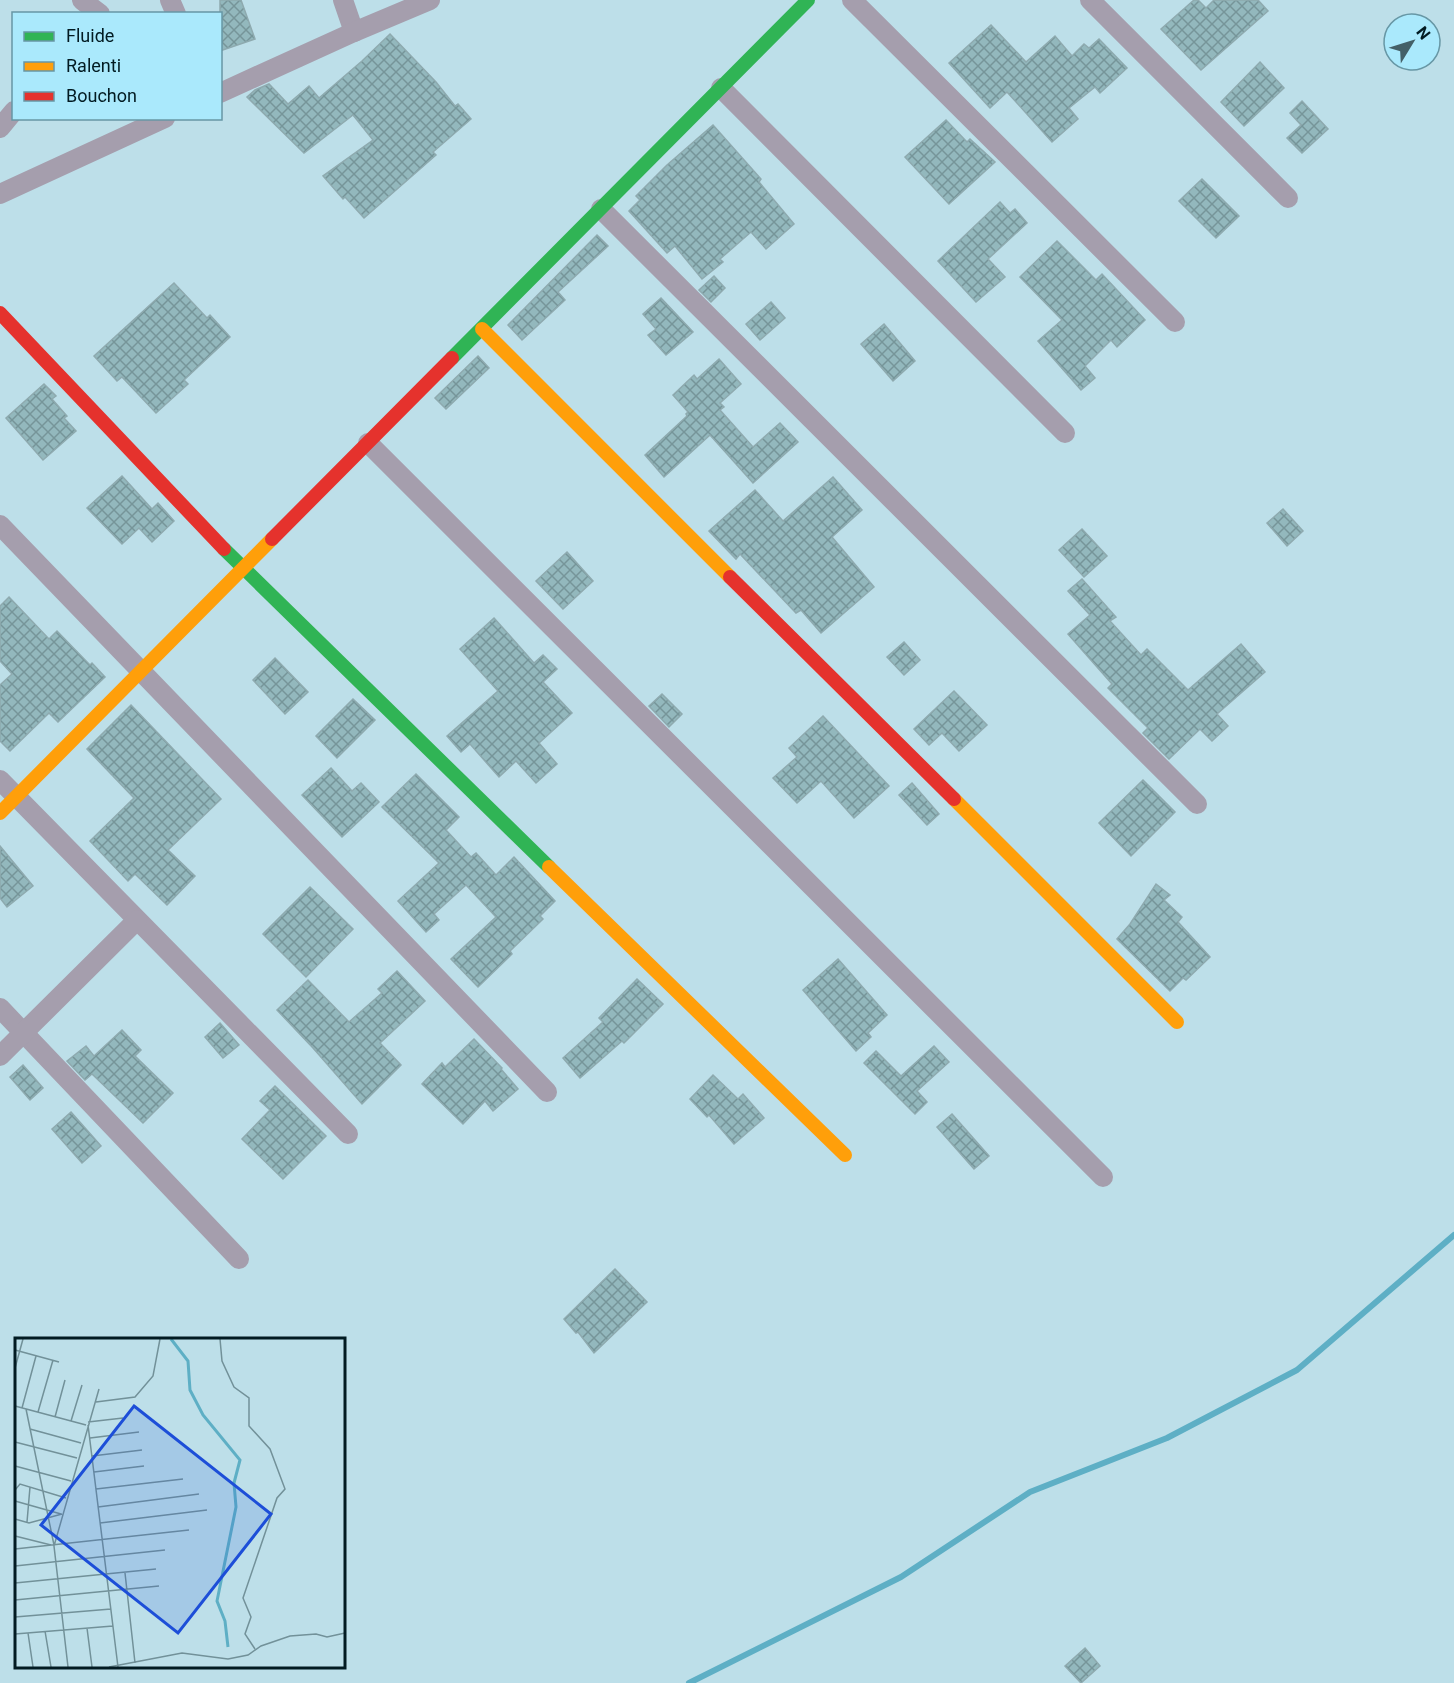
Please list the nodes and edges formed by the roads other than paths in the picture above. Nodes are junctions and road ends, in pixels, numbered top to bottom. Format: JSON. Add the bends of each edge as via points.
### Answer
{"nodes":[{"id":1,"x":343,"y":0,"type":"edge"},
{"id":2,"x":430,"y":0,"type":"edge"},
{"id":3,"x":808,"y":0,"type":"edge"},
{"id":4,"x":852,"y":0,"type":"edge"},
{"id":5,"x":1090,"y":0,"type":"edge"},
{"id":6,"x":354,"y":32,"type":"junction"},
{"id":7,"x":721,"y":88,"type":"junction"},
{"id":8,"x":222,"y":92,"type":"edge"},
{"id":9,"x":12,"y":114,"type":"edge"},
{"id":10,"x":161,"y":120,"type":"edge"},
{"id":11,"x":0,"y":129,"type":"edge"},
{"id":12,"x":0,"y":194,"type":"edge"},
{"id":13,"x":1288,"y":198,"type":"dead end"},
{"id":14,"x":601,"y":209,"type":"junction"},
{"id":15,"x":0,"y":313,"type":"edge"},
{"id":16,"x":1175,"y":322,"type":"dead end"},
{"id":17,"x":482,"y":329,"type":"junction"},
{"id":18,"x":1065,"y":433,"type":"dead end"},
{"id":19,"x":368,"y":443,"type":"junction"},
{"id":20,"x":0,"y":525,"type":"edge"},
{"id":21,"x":243,"y":569,"type":"junction"},
{"id":22,"x":141,"y":672,"type":"junction"},
{"id":23,"x":0,"y":780,"type":"edge"},
{"id":24,"x":16,"y":797,"type":"junction"},
{"id":25,"x":1197,"y":804,"type":"dead end"},
{"id":26,"x":0,"y":813,"type":"edge"},
{"id":27,"x":137,"y":920,"type":"junction"},
{"id":28,"x":0,"y":1008,"type":"edge"},
{"id":29,"x":1177,"y":1022,"type":"dead end"},
{"id":30,"x":24,"y":1033,"type":"junction"},
{"id":31,"x":0,"y":1056,"type":"edge"},
{"id":32,"x":547,"y":1092,"type":"dead end"},
{"id":33,"x":348,"y":1134,"type":"dead end"},
{"id":34,"x":845,"y":1155,"type":"dead end"},
{"id":35,"x":1103,"y":1177,"type":"dead end"},
{"id":36,"x":239,"y":1259,"type":"dead end"}],
"edges":[{"from":1,"to":6,"type":"street"},
{"from":2,"to":6,"type":"street"},
{"from":3,"to":7,"type":"street"},
{"from":4,"to":16,"type":"street"},
{"from":5,"to":13,"type":"street"},
{"from":6,"to":8,"type":"street"},
{"from":7,"to":14,"type":"street"},
{"from":7,"to":18,"type":"street"},
{"from":9,"to":11,"type":"street"},
{"from":10,"to":12,"type":"street"},
{"from":14,"to":17,"type":"street"},
{"from":14,"to":25,"type":"street"},
{"from":15,"to":21,"type":"street"},
{"from":17,"to":19,"type":"street"},
{"from":17,"to":29,"type":"street"},
{"from":19,"to":21,"type":"street"},
{"from":19,"to":35,"type":"street"},
{"from":20,"to":22,"type":"street"},
{"from":21,"to":22,"type":"street"},
{"from":21,"to":34,"type":"street"},
{"from":22,"to":24,"type":"street"},
{"from":22,"to":32,"type":"street"},
{"from":23,"to":24,"type":"street"},
{"from":24,"to":26,"type":"street"},
{"from":24,"to":27,"type":"street"},
{"from":27,"to":30,"type":"street"},
{"from":27,"to":33,"type":"street"},
{"from":28,"to":30,"type":"street"},
{"from":30,"to":31,"type":"street"},
{"from":30,"to":36,"type":"street"}]}
